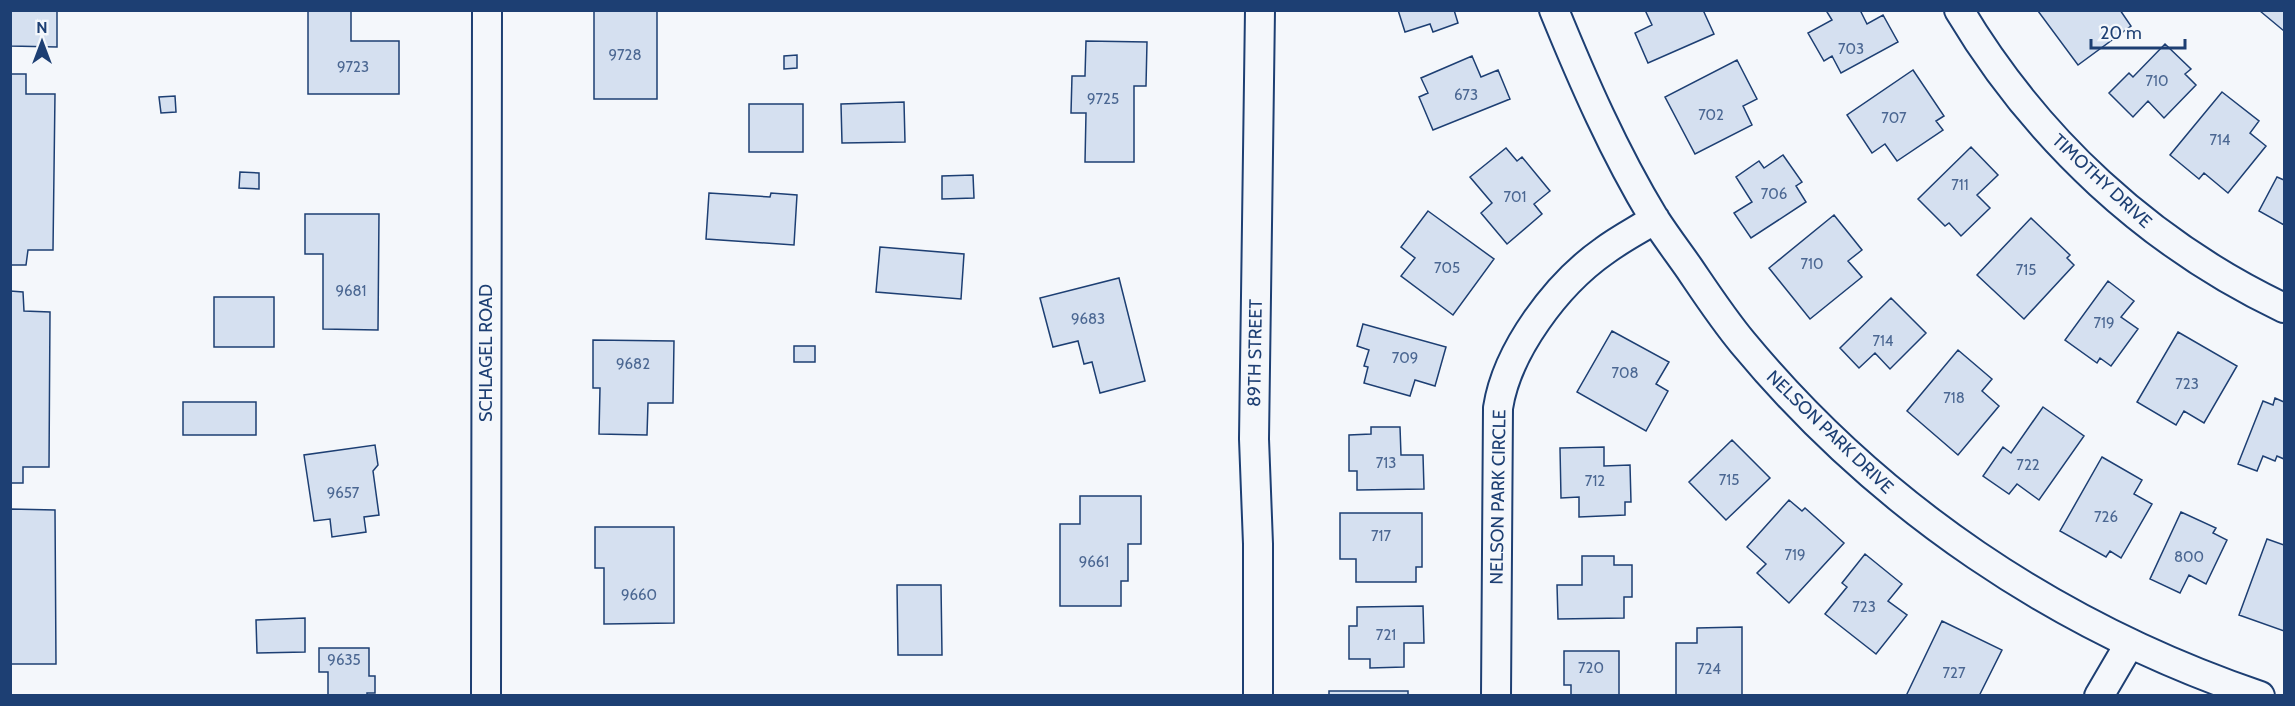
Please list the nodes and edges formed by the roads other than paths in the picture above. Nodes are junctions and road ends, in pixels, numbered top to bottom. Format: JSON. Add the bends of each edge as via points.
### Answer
{"nodes":[{"id":1,"x":487,"y":10,"type":"edge"},
{"id":2,"x":1260,"y":10,"type":"edge"},
{"id":3,"x":1554,"y":10,"type":"edge"},
{"id":4,"x":1959,"y":10,"type":"edge"},
{"id":5,"x":1655,"y":219,"type":"junction"},
{"id":6,"x":2284,"y":308,"type":"edge"},
{"id":7,"x":2130,"y":643,"type":"junction"},
{"id":8,"x":486,"y":696,"type":"edge"},
{"id":9,"x":1258,"y":696,"type":"edge"},
{"id":10,"x":1496,"y":696,"type":"edge"},
{"id":11,"x":2099,"y":696,"type":"edge"},
{"id":12,"x":2259,"y":696,"type":"edge"}],
"edges":[{"from":1,"to":8,"type":"street","name":"SCHLAGEL ROAD"},
{"from":2,"to":9,"type":"street","name":"89TH STREET","via":[[1254,439]]},
{"from":3,"to":5,"type":"street","name":"NELSON PARK DRIVE","via":[[1596,109]]},
{"from":4,"to":6,"type":"street","name":"TIMOTHY DRIVE","via":[[2004,79],[2107,191],[2189,254]]},
{"from":5,"to":7,"type":"street","name":"NELSON PARK DRIVE","via":[[1742,341],[1839,446],[1902,501],[1965,548],[2048,600]]},
{"from":5,"to":10,"type":"street","name":"NELSON PARK CIRCLE","via":[[1603,251],[1570,280],[1535,325],[1503,382],[1498,408]]},
{"from":7,"to":11,"type":"street"},
{"from":7,"to":12,"type":"street","name":"NELSON PARK DRIVE"}]}
